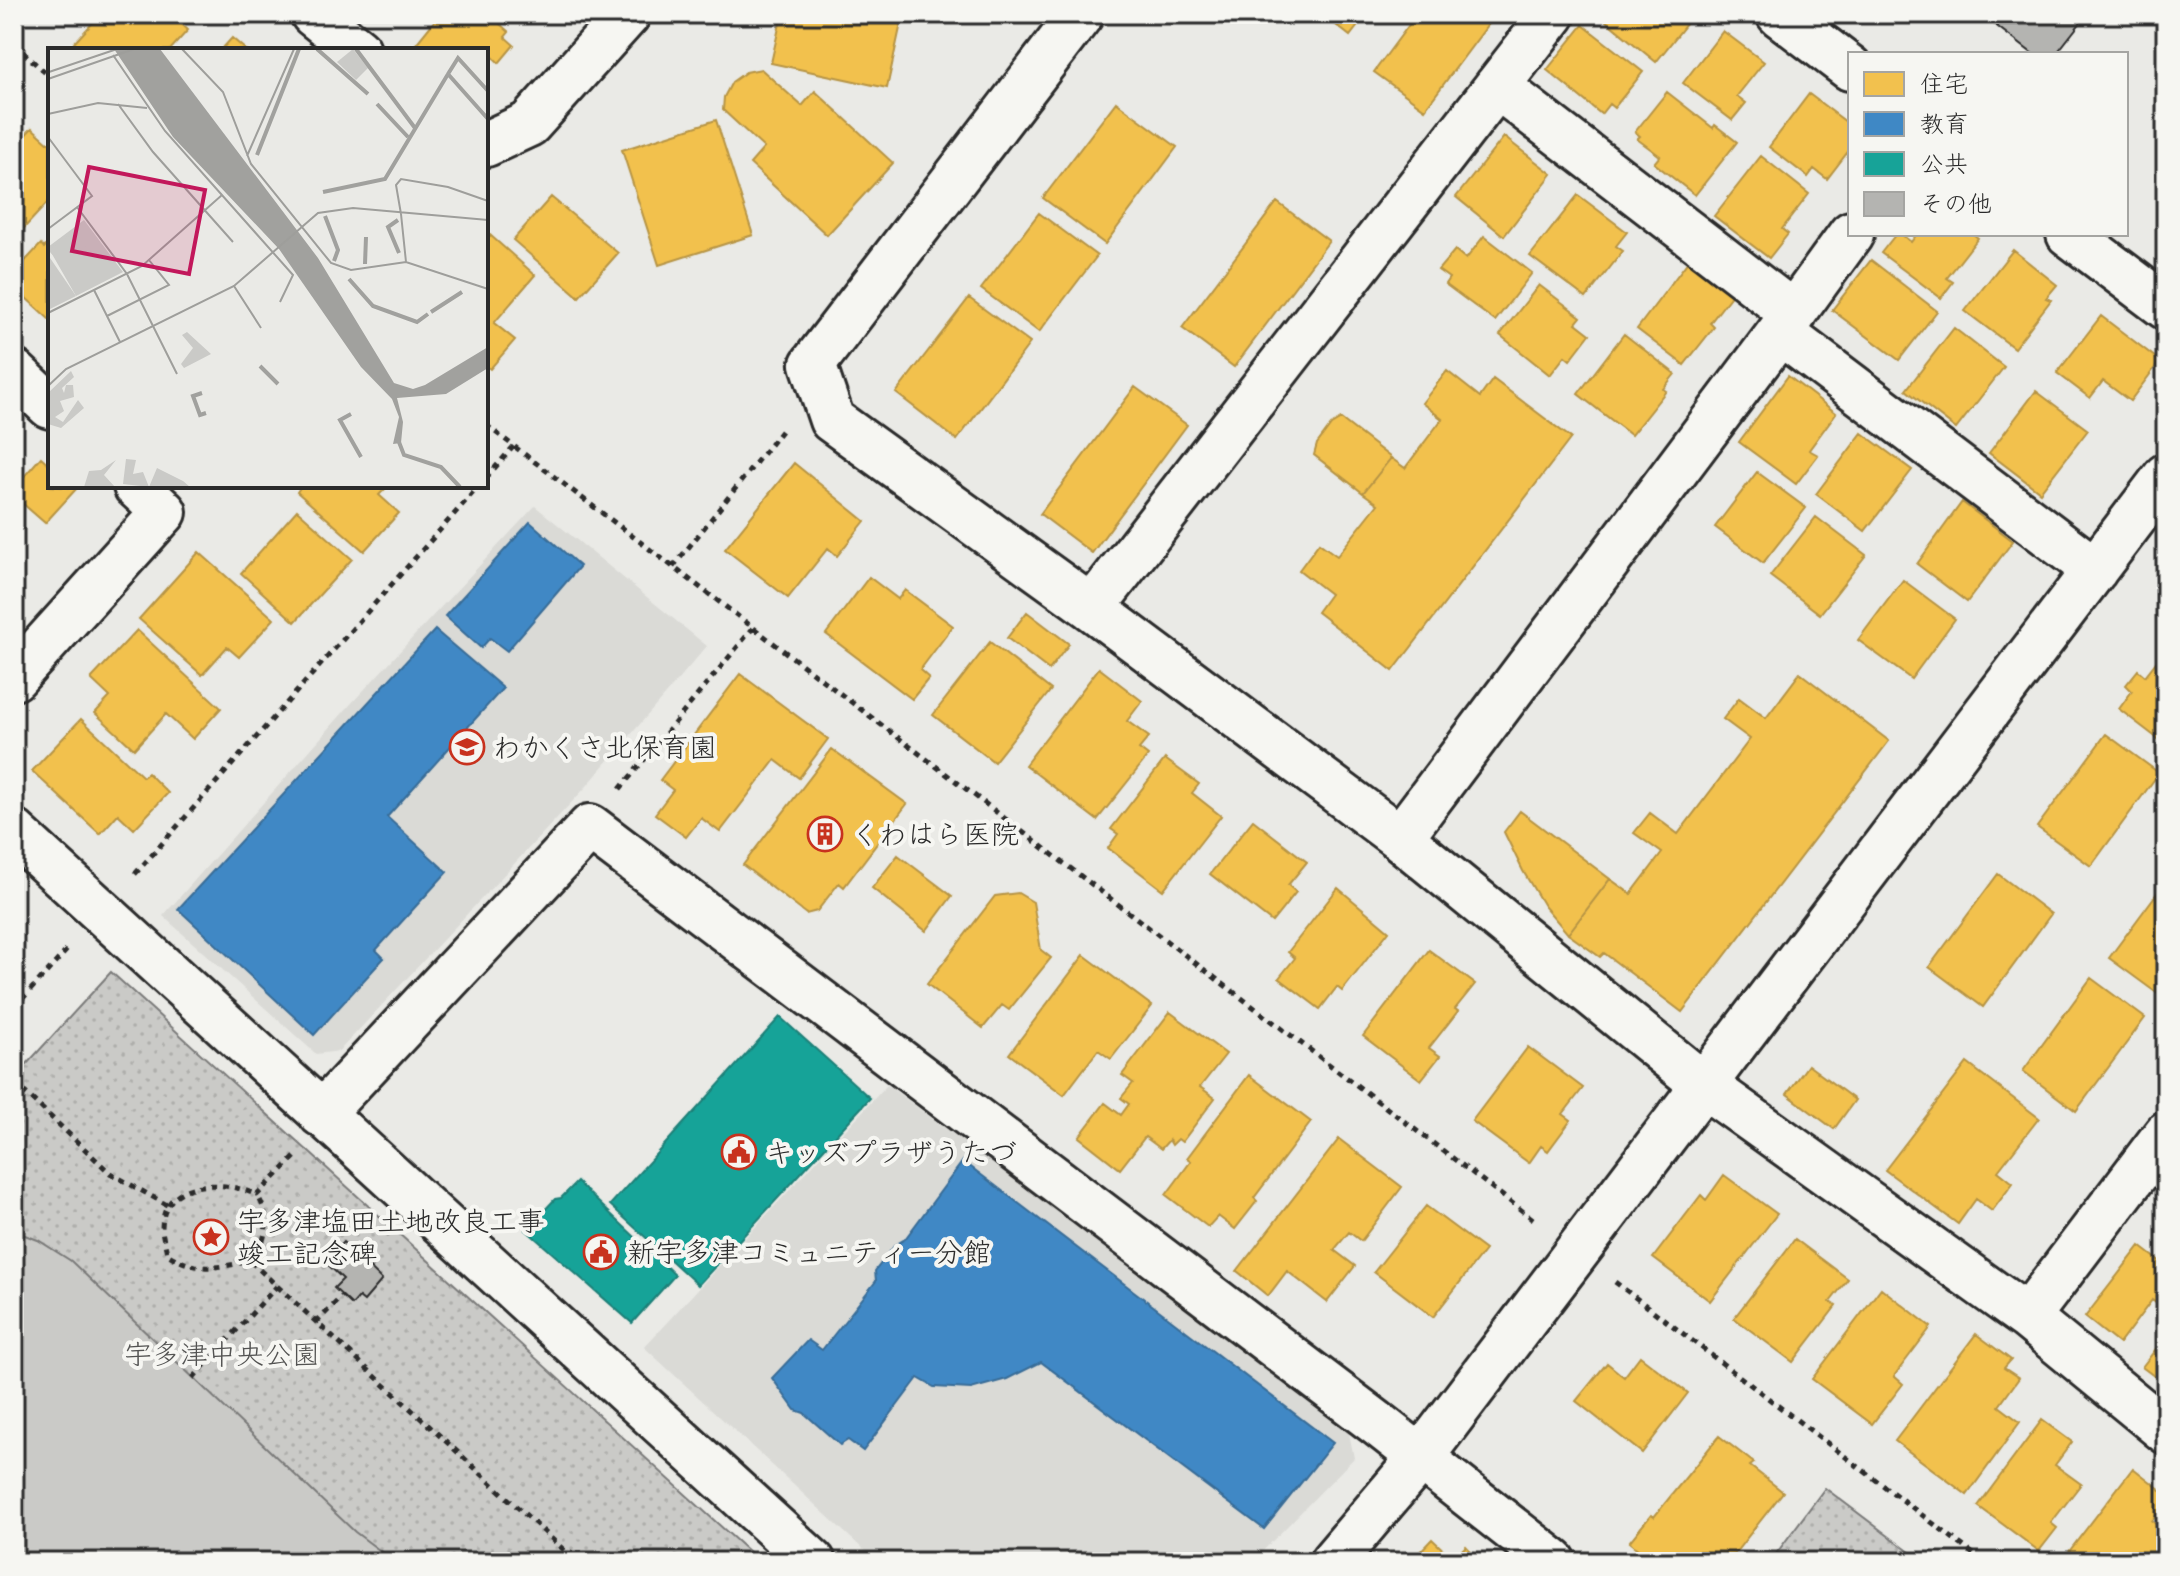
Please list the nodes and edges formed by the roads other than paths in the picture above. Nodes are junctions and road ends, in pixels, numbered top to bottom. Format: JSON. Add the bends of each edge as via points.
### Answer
{"nodes":[{"id":1,"x":313,"y":14,"type":"edge"},
{"id":2,"x":628,"y":14,"type":"edge"},
{"id":3,"x":1081,"y":14,"type":"edge"},
{"id":4,"x":1553,"y":14,"type":"edge"},
{"id":5,"x":1779,"y":14,"type":"edge"},
{"id":6,"x":356,"y":48,"type":"edge"},
{"id":7,"x":1848,"y":66,"type":"edge"},
{"id":8,"x":1497,"y":86,"type":"junction"},
{"id":9,"x":488,"y":143,"type":"edge"},
{"id":10,"x":1850,"y":236,"type":"edge"},
{"id":11,"x":2072,"y":236,"type":"edge"},
{"id":12,"x":2166,"y":307,"type":"edge"},
{"id":13,"x":1787,"y":323,"type":"junction"},
{"id":14,"x":14,"y":372,"type":"edge"},
{"id":15,"x":48,"y":404,"type":"edge"},
{"id":16,"x":2166,"y":476,"type":"edge"},
{"id":17,"x":138,"y":488,"type":"edge"},
{"id":18,"x":2095,"y":570,"type":"junction"},
{"id":19,"x":1092,"y":608,"type":"junction"},
{"id":20,"x":14,"y":678,"type":"edge"},
{"id":21,"x":14,"y":832,"type":"edge"},
{"id":22,"x":1400,"y":838,"type":"junction"},
{"id":23,"x":1705,"y":1086,"type":"junction"},
{"id":24,"x":321,"y":1114,"type":"junction"},
{"id":25,"x":2166,"y":1134,"type":"edge"},
{"id":26,"x":2027,"y":1317,"type":"junction"},
{"id":27,"x":2166,"y":1431,"type":"edge"},
{"id":28,"x":1421,"y":1457,"type":"junction"},
{"id":29,"x":813,"y":1562,"type":"edge"},
{"id":30,"x":1332,"y":1562,"type":"edge"},
{"id":31,"x":1554,"y":1562,"type":"edge"}],
"edges":[{"from":1,"to":6,"type":"street"},
{"from":2,"to":9,"type":"street","via":[[529,124]]},
{"from":3,"to":19,"type":"street","via":[[813,364],[832,420]]},
{"from":4,"to":8,"type":"street"},
{"from":5,"to":7,"type":"street"},
{"from":8,"to":13,"type":"street"},
{"from":8,"to":19,"type":"street"},
{"from":10,"to":13,"type":"street"},
{"from":11,"to":12,"type":"street"},
{"from":13,"to":18,"type":"street"},
{"from":13,"to":22,"type":"street"},
{"from":14,"to":15,"type":"street"},
{"from":16,"to":18,"type":"street"},
{"from":17,"to":20,"type":"street","via":[[164,512]]},
{"from":18,"to":23,"type":"street"},
{"from":19,"to":22,"type":"street"},
{"from":21,"to":24,"type":"street"},
{"from":22,"to":23,"type":"street"},
{"from":23,"to":26,"type":"street"},
{"from":23,"to":28,"type":"street"},
{"from":24,"to":28,"type":"street","via":[[590,827]]},
{"from":24,"to":29,"type":"street"},
{"from":25,"to":26,"type":"street"},
{"from":26,"to":27,"type":"street"},
{"from":28,"to":30,"type":"street"},
{"from":28,"to":31,"type":"street"}]}
